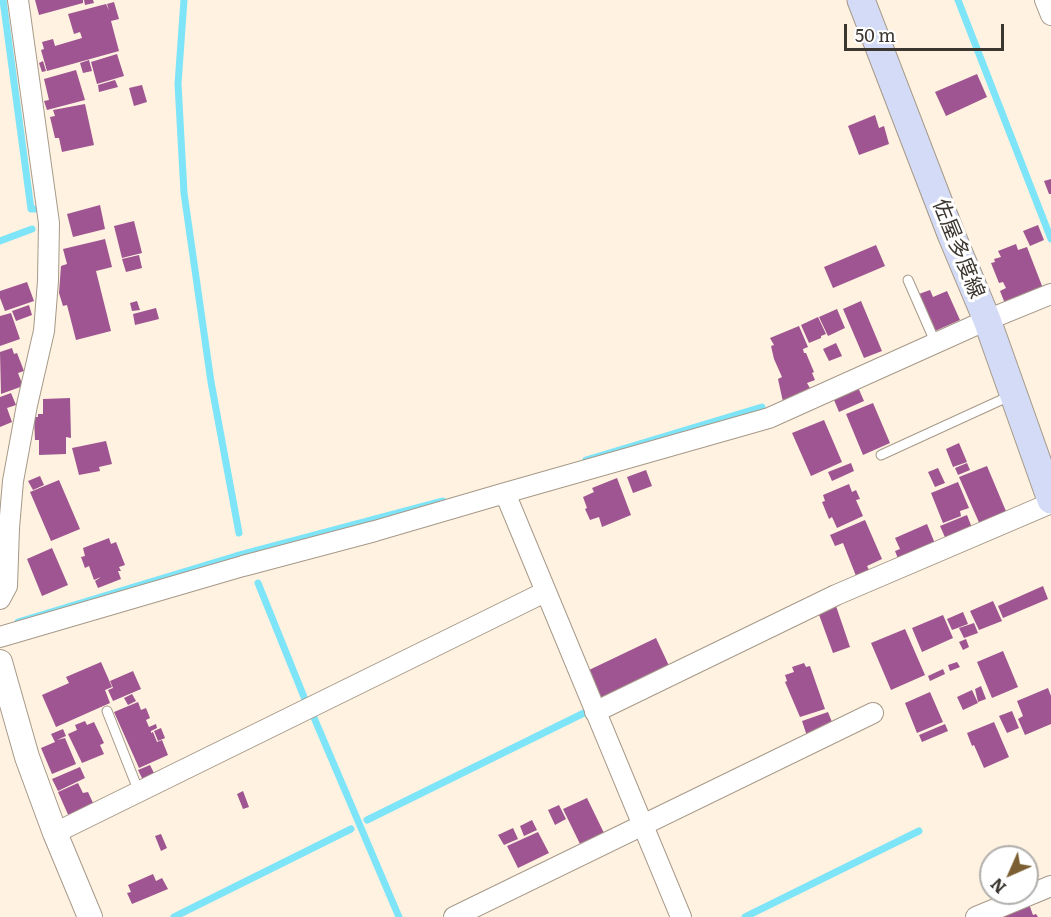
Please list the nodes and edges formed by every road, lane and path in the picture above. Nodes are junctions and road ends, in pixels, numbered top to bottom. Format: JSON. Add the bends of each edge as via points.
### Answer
{"nodes":[{"id":1,"x":18,"y":0,"type":"edge"},
{"id":2,"x":861,"y":0,"type":"edge"},
{"id":3,"x":1045,"y":0,"type":"edge"},
{"id":4,"x":1051,"y":15,"type":"edge"},
{"id":5,"x":908,"y":280,"type":"dead end"},
{"id":6,"x":1051,"y":294,"type":"edge"},
{"id":7,"x":987,"y":320,"type":"junction"},
{"id":8,"x":936,"y":344,"type":"junction"},
{"id":9,"x":1014,"y":394,"type":"junction"},
{"id":10,"x":881,"y":455,"type":"dead end"},
{"id":11,"x":505,"y":493,"type":"junction"},
{"id":12,"x":1051,"y":502,"type":"edge"},
{"id":13,"x":545,"y":592,"type":"junction"},
{"id":14,"x":0,"y":599,"type":"edge"},
{"id":15,"x":0,"y":637,"type":"edge"},
{"id":16,"x":0,"y":662,"type":"edge"},
{"id":17,"x":107,"y":711,"type":"dead end"},
{"id":18,"x":595,"y":712,"type":"junction"},
{"id":19,"x":873,"y":713,"type":"dead end"},
{"id":20,"x":139,"y":792,"type":"junction"},
{"id":21,"x":642,"y":825,"type":"junction"},
{"id":22,"x":55,"y":833,"type":"junction"},
{"id":23,"x":1051,"y":886,"type":"edge"},
{"id":24,"x":90,"y":917,"type":"edge"},
{"id":25,"x":454,"y":917,"type":"edge"},
{"id":26,"x":681,"y":917,"type":"edge"},
{"id":27,"x":976,"y":917,"type":"edge"}],
"edges":[{"from":1,"to":14,"type":"street","via":[[49,223],[48,281],[44,331],[13,481],[7,586]]},
{"from":2,"to":7,"type":"main road","name":"佐屋多度線"},
{"from":3,"to":4,"type":"street"},
{"from":5,"to":8,"type":"lane"},
{"from":6,"to":7,"type":"street"},
{"from":7,"to":8,"type":"street"},
{"from":7,"to":9,"type":"main road","name":"佐屋多度線"},
{"from":8,"to":11,"type":"street","via":[[778,414]]},
{"from":9,"to":10,"type":"lane"},
{"from":9,"to":12,"type":"main road","name":"佐屋多度線"},
{"from":11,"to":13,"type":"street"},
{"from":11,"to":15,"type":"street"},
{"from":12,"to":18,"type":"street","via":[[843,592]]},
{"from":13,"to":18,"type":"street"},
{"from":13,"to":20,"type":"street"},
{"from":16,"to":22,"type":"street","via":[[27,757]]},
{"from":17,"to":20,"type":"lane"},
{"from":18,"to":21,"type":"street"},
{"from":19,"to":21,"type":"street"},
{"from":20,"to":22,"type":"street"},
{"from":21,"to":25,"type":"street"},
{"from":21,"to":26,"type":"street"},
{"from":22,"to":24,"type":"street"},
{"from":23,"to":27,"type":"street"}]}
